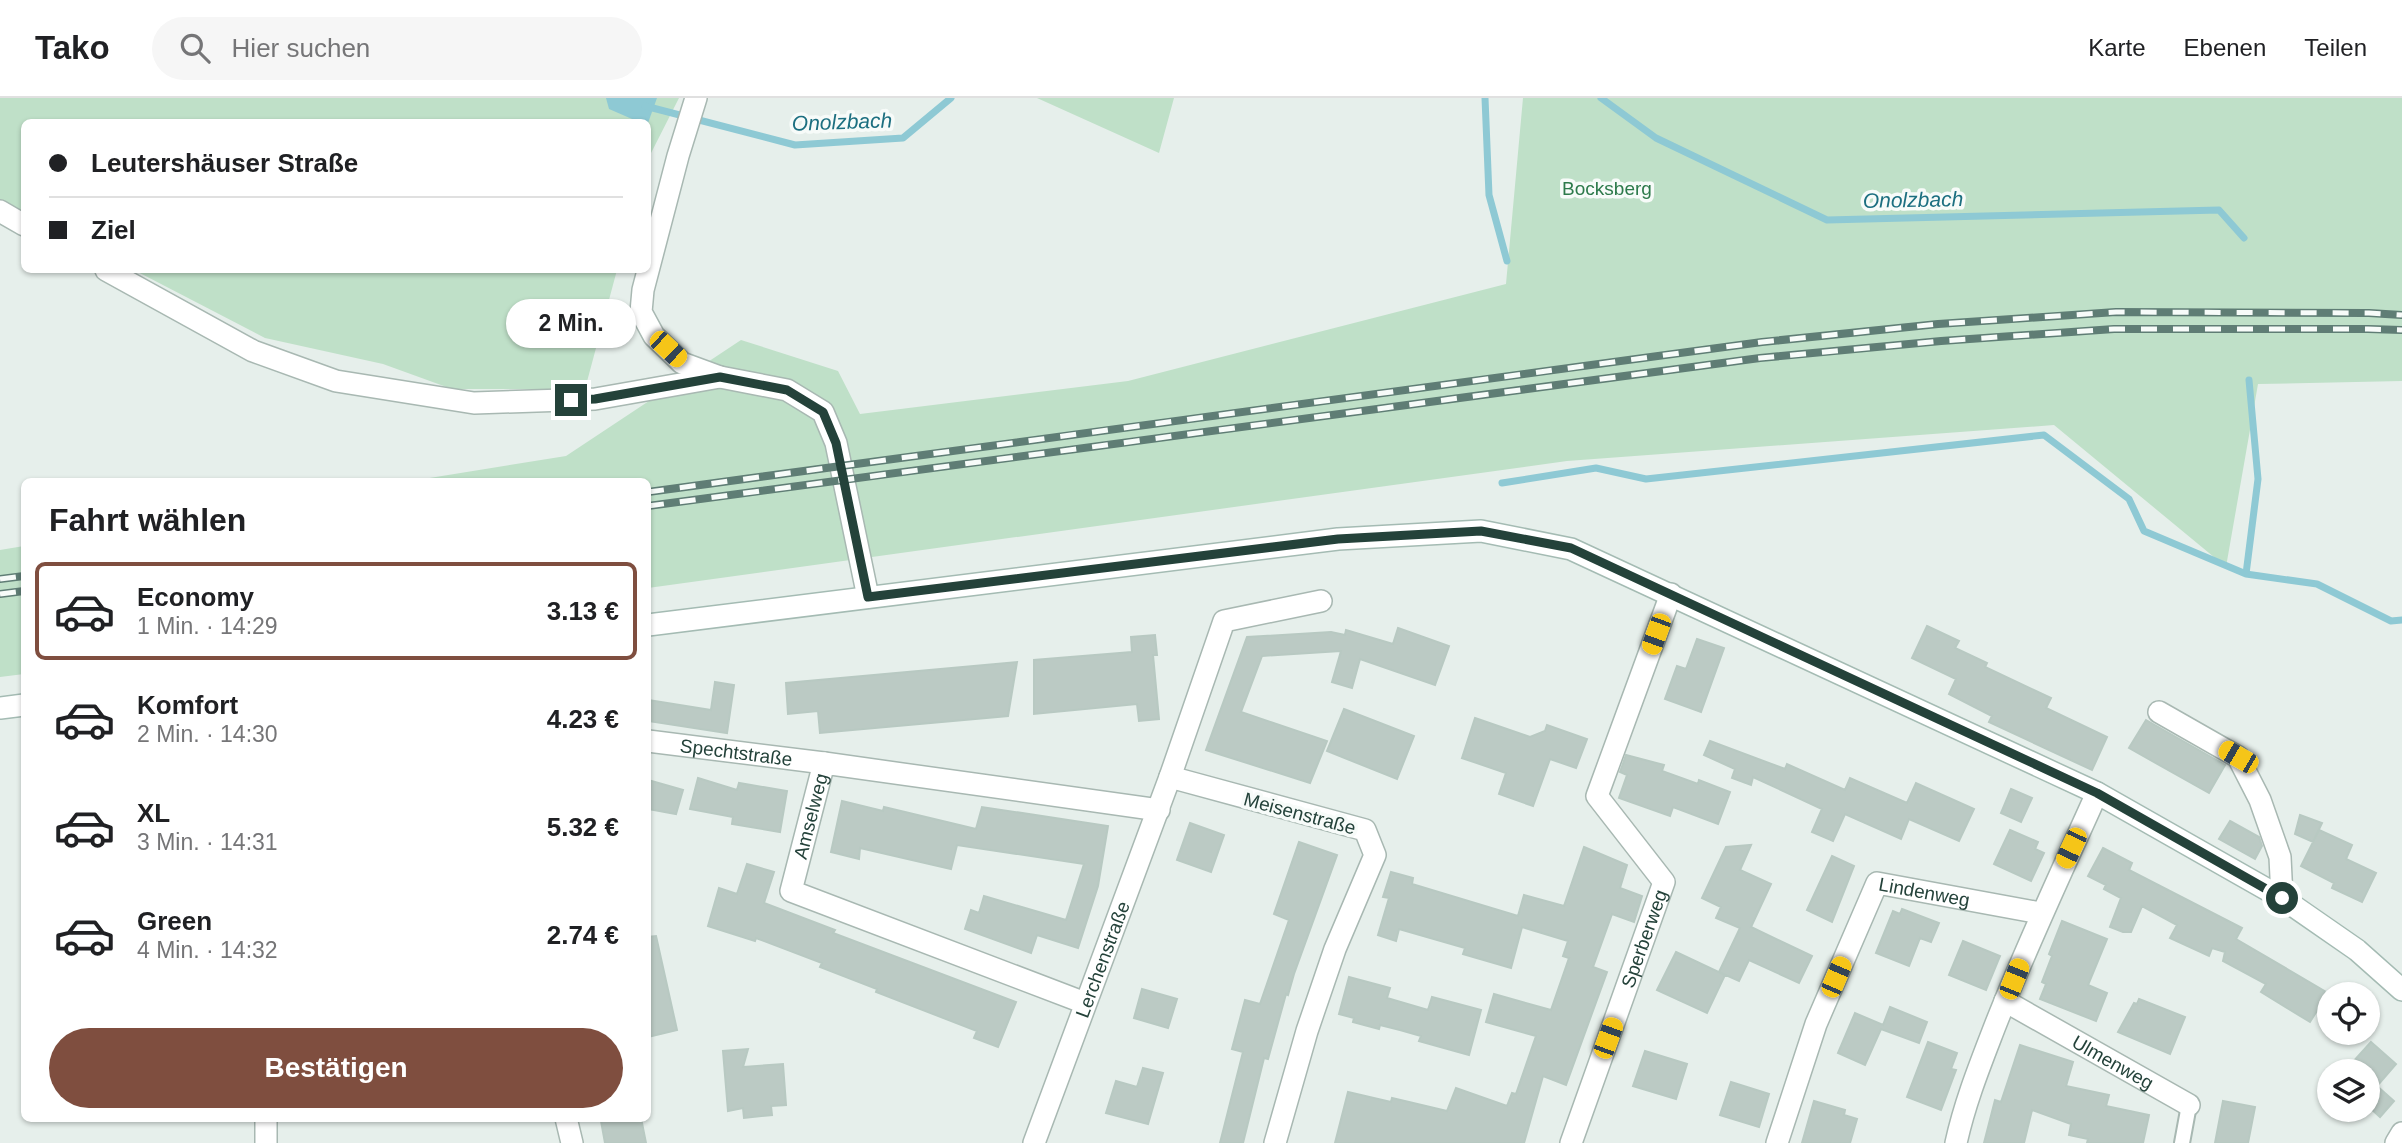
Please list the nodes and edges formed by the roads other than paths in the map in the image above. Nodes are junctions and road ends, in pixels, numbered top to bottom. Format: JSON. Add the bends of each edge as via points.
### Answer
{"nodes":[{"id":1,"x":696,"y":98,"type":"edge"},
{"id":2,"x":0,"y":211,"type":"edge"},
{"id":3,"x":21,"y":223,"type":"edge"},
{"id":4,"x":651,"y":259,"type":"edge"},
{"id":5,"x":111,"y":273,"type":"edge"},
{"id":6,"x":647,"y":273,"type":"edge"},
{"id":7,"x":720,"y":377,"type":"junction"},
{"id":8,"x":1671,"y":594,"type":"junction"},
{"id":9,"x":868,"y":597,"type":"junction"},
{"id":10,"x":1321,"y":601,"type":"dead end"},
{"id":11,"x":651,"y":625,"type":"edge"},
{"id":12,"x":21,"y":705,"type":"edge"},
{"id":13,"x":0,"y":708,"type":"edge"},
{"id":14,"x":2159,"y":712,"type":"dead end"},
{"id":15,"x":651,"y":741,"type":"edge"},
{"id":16,"x":824,"y":763,"type":"junction"},
{"id":17,"x":1170,"y":777,"type":"junction"},
{"id":18,"x":2097,"y":793,"type":"junction"},
{"id":19,"x":1159,"y":810,"type":"junction"},
{"id":20,"x":2282,"y":898,"type":"junction"},
{"id":21,"x":2040,"y":914,"type":"junction"},
{"id":22,"x":2402,"y":990,"type":"edge"},
{"id":23,"x":2005,"y":1001,"type":"junction"},
{"id":24,"x":1085,"y":1003,"type":"junction"},
{"id":25,"x":2189,"y":1105,"type":"joint"},
{"id":26,"x":266,"y":1122,"type":"edge"},
{"id":27,"x":567,"y":1122,"type":"edge"},
{"id":28,"x":2402,"y":1133,"type":"edge"},
{"id":29,"x":266,"y":1143,"type":"edge"},
{"id":30,"x":572,"y":1143,"type":"edge"},
{"id":31,"x":1034,"y":1143,"type":"edge"},
{"id":32,"x":1275,"y":1143,"type":"edge"},
{"id":33,"x":1571,"y":1143,"type":"edge"},
{"id":34,"x":1777,"y":1143,"type":"edge"},
{"id":35,"x":1956,"y":1143,"type":"edge"},
{"id":36,"x":2182,"y":1143,"type":"edge"},
{"id":37,"x":2396,"y":1143,"type":"edge"}],
"edges":[{"from":1,"to":4,"type":"street"},
{"from":2,"to":3,"type":"street"},
{"from":5,"to":7,"type":"street","via":[[253,351],[336,381],[474,403],[595,399]]},
{"from":6,"to":7,"type":"street","via":[[641,312],[654,336],[682,363]]},
{"from":7,"to":9,"type":"street","via":[[787,390],[823,412],[836,443]]},
{"from":8,"to":9,"type":"street","via":[[1571,548],[1481,531],[1338,539]]},
{"from":8,"to":18,"type":"street"},
{"from":8,"to":33,"type":"street","name":"Sperberweg","via":[[1597,796],[1664,881]]},
{"from":9,"to":11,"type":"street"},
{"from":10,"to":17,"type":"street","via":[[1224,621]]},
{"from":12,"to":13,"type":"street"},
{"from":14,"to":20,"type":"street","via":[[2238,757],[2260,800],[2280,857]]},
{"from":15,"to":16,"type":"street","name":"Spechtstraße"},
{"from":16,"to":19,"type":"street","name":"Amselweg"},
{"from":16,"to":24,"type":"street","name":"Amselweg","via":[[791,891]]},
{"from":17,"to":19,"type":"street","name":"Lerchenstraße"},
{"from":17,"to":32,"type":"street","name":"Meisenstraße","via":[[1366,830],[1375,855],[1335,949]]},
{"from":18,"to":20,"type":"street"},
{"from":18,"to":21,"type":"street"},
{"from":19,"to":24,"type":"street","name":"Lerchenstraße"},
{"from":20,"to":22,"type":"street","via":[[2357,950]]},
{"from":21,"to":23,"type":"street"},
{"from":21,"to":34,"type":"street","name":"Lindenweg","via":[[1877,883],[1816,1024]]},
{"from":23,"to":25,"type":"street","name":"Ulmenweg"},
{"from":23,"to":35,"type":"street","via":[[1965,1106]]},
{"from":24,"to":31,"type":"street","name":"Lerchenstraße"},
{"from":25,"to":36,"type":"lane","name":"Ulmenweg"},
{"from":26,"to":29,"type":"street"},
{"from":27,"to":30,"type":"street"},
{"from":28,"to":37,"type":"street"}]}
